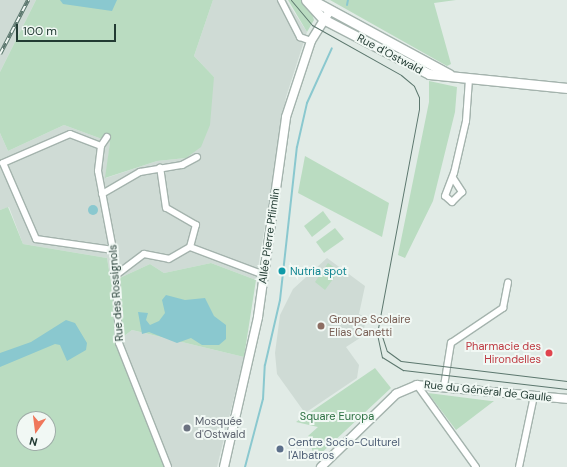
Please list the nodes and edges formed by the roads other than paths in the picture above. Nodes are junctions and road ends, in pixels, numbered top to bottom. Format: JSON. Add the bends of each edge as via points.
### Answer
{"nodes":[{"id":1,"x":282,"y":0,"type":"edge"},
{"id":2,"x":306,"y":0,"type":"edge"},
{"id":3,"x":312,"y":0,"type":"edge"},
{"id":4,"x":326,"y":15,"type":"junction"},
{"id":5,"x":310,"y":41,"type":"junction"},
{"id":6,"x":464,"y":79,"type":"junction"},
{"id":7,"x":567,"y":88,"type":"edge"},
{"id":8,"x":107,"y":137,"type":"dead end"},
{"id":9,"x":101,"y":146,"type":"junction"},
{"id":10,"x":197,"y":157,"type":"dead end"},
{"id":11,"x":160,"y":167,"type":"junction"},
{"id":12,"x":453,"y":178,"type":"dead end"},
{"id":13,"x":102,"y":194,"type":"junction"},
{"id":14,"x":190,"y":247,"type":"junction"},
{"id":15,"x":113,"y":250,"type":"junction"},
{"id":16,"x":116,"y":275,"type":"junction"},
{"id":17,"x":264,"y":275,"type":"junction"},
{"id":18,"x":508,"y":282,"type":"dead end"},
{"id":19,"x":416,"y":385,"type":"junction"},
{"id":20,"x":444,"y":386,"type":"junction"},
{"id":21,"x":534,"y":396,"type":"junction"},
{"id":22,"x":567,"y":400,"type":"edge"},
{"id":23,"x":168,"y":467,"type":"edge"},
{"id":24,"x":224,"y":467,"type":"edge"},
{"id":25,"x":321,"y":467,"type":"edge"},
{"id":26,"x":476,"y":467,"type":"edge"},
{"id":27,"x":519,"y":467,"type":"edge"}],
"edges":[{"from":1,"to":5,"type":"street","via":[[300,36]]},
{"from":2,"to":4,"type":"main road"},
{"from":3,"to":4,"type":"main road"},
{"from":4,"to":5,"type":"street","name":"Allée Pierre Pflimlin"},
{"from":4,"to":6,"type":"main road","name":"Rue d'Ostwald","via":[[424,73]]},
{"from":5,"to":17,"type":"street","name":"Allée Pierre Pflimlin","via":[[286,117]]},
{"from":6,"to":7,"type":"main road","name":"Rue d'Ostwald"},
{"from":6,"to":12,"type":"street","via":[[466,121]]},
{"from":8,"to":9,"type":"street","name":"Rue des Rossignols"},
{"from":9,"to":13,"type":"street","name":"Rue des Rossignols","via":[[98,171]]},
{"from":9,"to":15,"type":"street","via":[[70,134],[3,163],[36,239]]},
{"from":10,"to":11,"type":"street","via":[[182,165]]},
{"from":11,"to":13,"type":"street","via":[[131,176]]},
{"from":11,"to":14,"type":"street","via":[[166,208],[196,225]]},
{"from":13,"to":15,"type":"street","name":"Rue des Rossignols"},
{"from":14,"to":16,"type":"street","via":[[169,260],[144,254]]},
{"from":14,"to":17,"type":"street"},
{"from":15,"to":16,"type":"street","name":"Rue des Rossignols"},
{"from":16,"to":23,"type":"street","name":"Rue des Rossignols","via":[[119,343]]},
{"from":17,"to":24,"type":"street","name":"Allée Pierre Pflimlin"},
{"from":18,"to":20,"type":"street","via":[[502,308],[451,343]]},
{"from":19,"to":20,"type":"street","name":"Rue du Général de Gaulle"},
{"from":19,"to":25,"type":"street","name":"Rue du Général de Gaulle","via":[[396,394]]},
{"from":19,"to":26,"type":"street"},
{"from":20,"to":21,"type":"street","name":"Rue du Général de Gaulle"},
{"from":21,"to":22,"type":"street","name":"Rue du Général de Gaulle"},
{"from":21,"to":27,"type":"street"}]}
